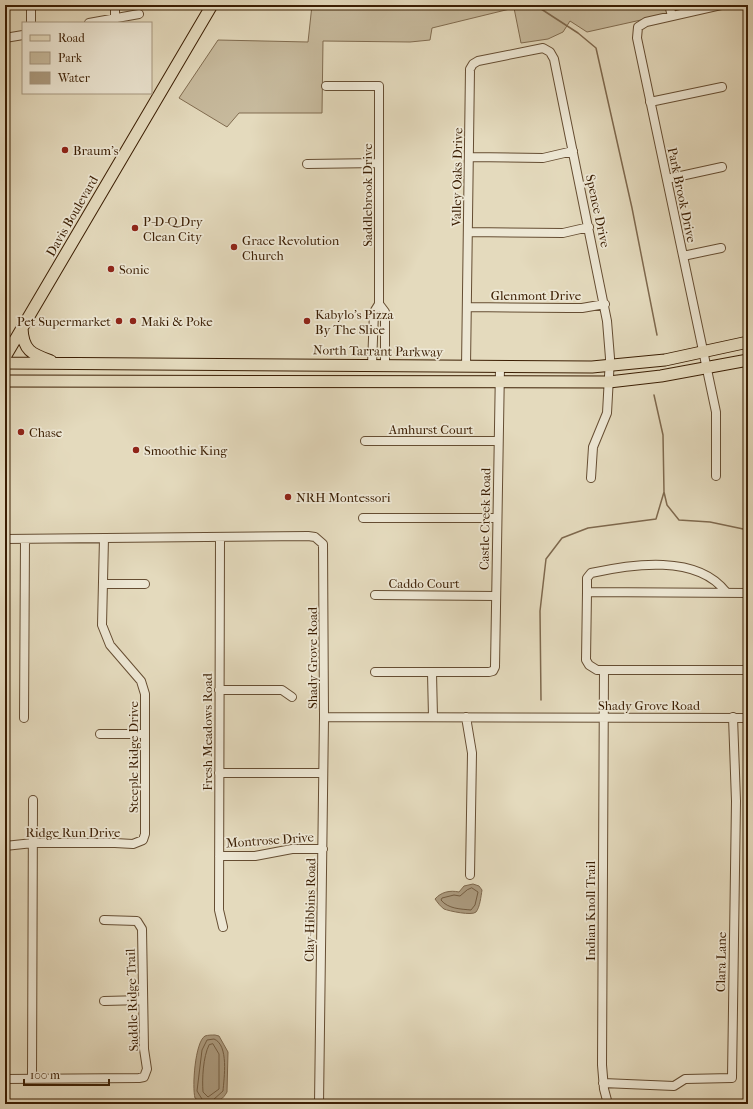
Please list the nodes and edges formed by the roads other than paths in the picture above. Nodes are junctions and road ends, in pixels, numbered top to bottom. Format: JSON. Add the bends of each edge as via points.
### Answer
{"nodes":[{"id":1,"x":31,"y":5,"type":"edge"},
{"id":2,"x":114,"y":5,"type":"edge"},
{"id":3,"x":212,"y":5,"type":"edge"},
{"id":4,"x":669,"y":5,"type":"edge"},
{"id":5,"x":721,"y":5,"type":"edge"},
{"id":6,"x":139,"y":14,"type":"dead end"},
{"id":7,"x":672,"y":16,"type":"junction"},
{"id":8,"x":114,"y":18,"type":"junction"},
{"id":9,"x":31,"y":22,"type":"edge"},
{"id":10,"x":94,"y":22,"type":"edge"},
{"id":11,"x":22,"y":35,"type":"edge"},
{"id":12,"x":5,"y":38,"type":"edge"},
{"id":13,"x":547,"y":49,"type":"joint"},
{"id":14,"x":326,"y":86,"type":"dead end"},
{"id":15,"x":722,"y":87,"type":"dead end"},
{"id":16,"x":650,"y":102,"type":"junction"},
{"id":17,"x":573,"y":151,"type":"junction"},
{"id":18,"x":469,"y":157,"type":"junction"},
{"id":19,"x":379,"y":163,"type":"junction"},
{"id":20,"x":307,"y":164,"type":"dead end"},
{"id":21,"x":722,"y":167,"type":"dead end"},
{"id":22,"x":667,"y":179,"type":"junction"},
{"id":23,"x":589,"y":227,"type":"junction"},
{"id":24,"x":468,"y":232,"type":"junction"},
{"id":25,"x":721,"y":248,"type":"dead end"},
{"id":26,"x":683,"y":256,"type":"junction"},
{"id":27,"x":379,"y":304,"type":"junction"},
{"id":28,"x":605,"y":304,"type":"junction"},
{"id":29,"x":467,"y":307,"type":"junction"},
{"id":30,"x":22,"y":328,"type":"junction"},
{"id":31,"x":373,"y":329,"type":"junction"},
{"id":32,"x":385,"y":329,"type":"junction"},
{"id":33,"x":748,"y":342,"type":"edge"},
{"id":34,"x":703,"y":353,"type":"junction"},
{"id":35,"x":5,"y":357,"type":"edge"},
{"id":36,"x":748,"y":360,"type":"edge"},
{"id":37,"x":5,"y":363,"type":"edge"},
{"id":38,"x":62,"y":364,"type":"junction"},
{"id":39,"x":264,"y":364,"type":"junction"},
{"id":40,"x":372,"y":365,"type":"junction"},
{"id":41,"x":385,"y":366,"type":"junction"},
{"id":42,"x":609,"y":366,"type":"junction"},
{"id":43,"x":466,"y":367,"type":"junction"},
{"id":44,"x":500,"y":367,"type":"junction"},
{"id":45,"x":706,"y":369,"type":"junction"},
{"id":46,"x":5,"y":381,"type":"edge"},
{"id":47,"x":264,"y":382,"type":"junction"},
{"id":48,"x":408,"y":382,"type":"junction"},
{"id":49,"x":609,"y":382,"type":"junction"},
{"id":50,"x":500,"y":383,"type":"junction"},
{"id":51,"x":365,"y":441,"type":"dead end"},
{"id":52,"x":498,"y":441,"type":"junction"},
{"id":53,"x":716,"y":476,"type":"dead end"},
{"id":54,"x":591,"y":478,"type":"dead end"},
{"id":55,"x":363,"y":518,"type":"dead end"},
{"id":56,"x":497,"y":518,"type":"junction"},
{"id":57,"x":220,"y":537,"type":"junction"},
{"id":58,"x":104,"y":538,"type":"junction"},
{"id":59,"x":5,"y":539,"type":"edge"},
{"id":60,"x":25,"y":539,"type":"junction"},
{"id":61,"x":104,"y":584,"type":"junction"},
{"id":62,"x":145,"y":584,"type":"dead end"},
{"id":63,"x":587,"y":592,"type":"junction"},
{"id":64,"x":726,"y":592,"type":"junction"},
{"id":65,"x":748,"y":593,"type":"edge"},
{"id":66,"x":375,"y":595,"type":"dead end"},
{"id":67,"x":496,"y":596,"type":"junction"},
{"id":68,"x":604,"y":670,"type":"junction"},
{"id":69,"x":748,"y":670,"type":"edge"},
{"id":70,"x":375,"y":672,"type":"dead end"},
{"id":71,"x":432,"y":673,"type":"junction"},
{"id":72,"x":219,"y":690,"type":"junction"},
{"id":73,"x":292,"y":697,"type":"dead end"},
{"id":74,"x":324,"y":717,"type":"junction"},
{"id":75,"x":433,"y":717,"type":"junction"},
{"id":76,"x":466,"y":717,"type":"junction"},
{"id":77,"x":603,"y":717,"type":"junction"},
{"id":78,"x":733,"y":717,"type":"junction"},
{"id":79,"x":24,"y":718,"type":"dead end"},
{"id":80,"x":748,"y":718,"type":"edge"},
{"id":81,"x":100,"y":734,"type":"dead end"},
{"id":82,"x":145,"y":734,"type":"junction"},
{"id":83,"x":219,"y":773,"type":"junction"},
{"id":84,"x":323,"y":773,"type":"junction"},
{"id":85,"x":33,"y":800,"type":"dead end"},
{"id":86,"x":33,"y":843,"type":"junction"},
{"id":87,"x":140,"y":843,"type":"joint"},
{"id":88,"x":5,"y":846,"type":"edge"},
{"id":89,"x":323,"y":849,"type":"junction"},
{"id":90,"x":219,"y":856,"type":"junction"},
{"id":91,"x":470,"y":875,"type":"dead end"},
{"id":92,"x":104,"y":920,"type":"dead end"},
{"id":93,"x":223,"y":926,"type":"dead end"},
{"id":94,"x":144,"y":1000,"type":"junction"},
{"id":95,"x":104,"y":1001,"type":"dead end"},
{"id":96,"x":5,"y":1079,"type":"edge"},
{"id":97,"x":32,"y":1079,"type":"junction"},
{"id":98,"x":603,"y":1083,"type":"junction"},
{"id":99,"x":319,"y":1104,"type":"edge"},
{"id":100,"x":608,"y":1104,"type":"edge"}],
"edges":[{"from":1,"to":9,"type":"street"},
{"from":2,"to":8,"type":"street"},
{"from":3,"to":30,"type":"main road","name":"Davis Boulevard"},
{"from":4,"to":7,"type":"street"},
{"from":5,"to":7,"type":"street"},
{"from":6,"to":8,"type":"street"},
{"from":7,"to":16,"type":"street","name":"Park Brook Drive","via":[[646,22],[638,27],[637,38]]},
{"from":8,"to":10,"type":"street"},
{"from":11,"to":12,"type":"street"},
{"from":13,"to":17,"type":"street","name":"Spence Drive","via":[[554,59]]},
{"from":13,"to":18,"type":"street","name":"Valley Oaks Drive","via":[[540,48],[473,64],[470,74]]},
{"from":14,"to":19,"type":"street","name":"Saddlebrook Drive","via":[[379,86]]},
{"from":15,"to":16,"type":"street"},
{"from":16,"to":22,"type":"street","name":"Park Brook Drive"},
{"from":17,"to":18,"type":"street","via":[[543,158]]},
{"from":17,"to":23,"type":"street","name":"Spence Drive"},
{"from":18,"to":24,"type":"street","name":"Valley Oaks Drive"},
{"from":19,"to":20,"type":"street"},
{"from":19,"to":27,"type":"street","name":"Saddlebrook Drive"},
{"from":21,"to":22,"type":"street"},
{"from":22,"to":26,"type":"street","name":"Park Brook Drive"},
{"from":23,"to":24,"type":"street","via":[[563,233]]},
{"from":23,"to":28,"type":"street","name":"Spence Drive"},
{"from":24,"to":29,"type":"street","name":"Valley Oaks Drive"},
{"from":25,"to":26,"type":"street"},
{"from":26,"to":34,"type":"street","name":"Park Brook Drive"},
{"from":27,"to":31,"type":"street","name":"Saddlebrook Drive","via":[[374,312]]},
{"from":27,"to":32,"type":"street","name":"Saddlebrook Drive","via":[[385,312]]},
{"from":28,"to":29,"type":"street","name":"Glenmont Drive","via":[[582,308]]},
{"from":28,"to":42,"type":"street","name":"Spence Drive"},
{"from":29,"to":43,"type":"street","name":"Valley Oaks Drive"},
{"from":30,"to":35,"type":"main road","name":"Davis Boulevard"},
{"from":30,"to":38,"type":"main road","via":[[22,337],[32,354]]},
{"from":31,"to":32,"type":"street"},
{"from":31,"to":40,"type":"street","name":"Saddlebrook Drive"},
{"from":32,"to":41,"type":"street","name":"Saddlebrook Drive"},
{"from":33,"to":34,"type":"main road","name":"North Tarrant Parkway"},
{"from":34,"to":42,"type":"main road","name":"North Tarrant Parkway"},
{"from":34,"to":45,"type":"street","name":"Park Brook Drive"},
{"from":36,"to":45,"type":"main road"},
{"from":37,"to":38,"type":"main road","name":"North Tarrant Parkway"},
{"from":38,"to":39,"type":"main road","name":"North Tarrant Parkway"},
{"from":39,"to":40,"type":"main road","name":"North Tarrant Parkway"},
{"from":39,"to":47,"type":"main road"},
{"from":40,"to":41,"type":"main road","name":"North Tarrant Parkway"},
{"from":41,"to":43,"type":"main road","name":"North Tarrant Parkway"},
{"from":42,"to":44,"type":"main road","name":"North Tarrant Parkway"},
{"from":42,"to":49,"type":"street","name":"Spence Drive"},
{"from":43,"to":44,"type":"main road","name":"North Tarrant Parkway"},
{"from":43,"to":48,"type":"main road","via":[[465,372],[455,377],[432,377]]},
{"from":44,"to":50,"type":"street","name":"Castle Creek Road"},
{"from":45,"to":49,"type":"main road"},
{"from":45,"to":53,"type":"street","name":"Park Brook Drive","via":[[716,412]]},
{"from":46,"to":47,"type":"main road"},
{"from":47,"to":48,"type":"main road"},
{"from":48,"to":50,"type":"main road"},
{"from":49,"to":50,"type":"main road"},
{"from":49,"to":54,"type":"street","name":"Spence Drive","via":[[607,413],[593,447]]},
{"from":50,"to":52,"type":"street","name":"Castle Creek Road"},
{"from":51,"to":52,"type":"street","name":"Amhurst Court"},
{"from":52,"to":56,"type":"street","name":"Castle Creek Road"},
{"from":55,"to":56,"type":"street"},
{"from":56,"to":67,"type":"street","name":"Castle Creek Road"},
{"from":57,"to":58,"type":"street","name":"Shady Grove Road"},
{"from":57,"to":72,"type":"street","name":"Fresh Meadows Road"},
{"from":57,"to":74,"type":"street","name":"Shady Grove Road","via":[[308,536],[315,537],[323,544]]},
{"from":58,"to":60,"type":"street","name":"Shady Grove Road"},
{"from":58,"to":61,"type":"street","name":"Steeple Ridge Drive"},
{"from":59,"to":60,"type":"street","name":"Shady Grove Road"},
{"from":60,"to":79,"type":"street"},
{"from":61,"to":62,"type":"street"},
{"from":61,"to":82,"type":"street","name":"Steeple Ridge Drive","via":[[102,625],[112,649],[141,681],[146,706]]},
{"from":63,"to":64,"type":"street"},
{"from":63,"to":64,"type":"street","via":[[587,578],[591,574],[626,567],[664,565],[694,569],[719,583]]},
{"from":63,"to":68,"type":"street","via":[[586,660],[594,668]]},
{"from":64,"to":65,"type":"street"},
{"from":66,"to":67,"type":"street","name":"Caddo Court"},
{"from":67,"to":71,"type":"street","name":"Castle Creek Road","via":[[496,664],[493,671]]},
{"from":68,"to":69,"type":"street"},
{"from":68,"to":77,"type":"street","name":"Indian Knoll Trail"},
{"from":70,"to":71,"type":"street"},
{"from":71,"to":75,"type":"street"},
{"from":72,"to":73,"type":"street","via":[[282,690]]},
{"from":72,"to":83,"type":"street","name":"Fresh Meadows Road"},
{"from":74,"to":75,"type":"street","name":"Shady Grove Road"},
{"from":74,"to":84,"type":"street","name":"Clay-Hibbins Road"},
{"from":75,"to":76,"type":"street","name":"Shady Grove Road"},
{"from":76,"to":77,"type":"street","name":"Shady Grove Road"},
{"from":76,"to":91,"type":"street","via":[[472,753]]},
{"from":77,"to":78,"type":"street","name":"Shady Grove Road"},
{"from":77,"to":98,"type":"street","name":"Indian Knoll Trail"},
{"from":78,"to":80,"type":"street","name":"Shady Grove Road"},
{"from":78,"to":98,"type":"street","name":"Clara Lane","via":[[736,801],[732,1078],[685,1079],[674,1086]]},
{"from":81,"to":82,"type":"street"},
{"from":82,"to":87,"type":"street","name":"Steeple Ridge Drive","via":[[145,834],[144,840]]},
{"from":83,"to":84,"type":"street"},
{"from":83,"to":90,"type":"street","name":"Fresh Meadows Road"},
{"from":84,"to":89,"type":"street","name":"Clay-Hibbins Road"},
{"from":85,"to":86,"type":"street"},
{"from":86,"to":87,"type":"street","name":"Ridge Run Drive"},
{"from":86,"to":88,"type":"street","name":"Ridge Run Drive"},
{"from":86,"to":97,"type":"street"},
{"from":89,"to":90,"type":"street","name":"Montrose Drive","via":[[292,848],[255,856]]},
{"from":89,"to":99,"type":"street","name":"Clay-Hibbins Road"},
{"from":90,"to":93,"type":"street","name":"Fresh Meadows Road","via":[[219,910]]},
{"from":92,"to":94,"type":"street","name":"Saddle Ridge Trail","via":[[131,920],[139,923],[142,929]]},
{"from":94,"to":95,"type":"street"},
{"from":94,"to":97,"type":"street","name":"Saddle Ridge Trail","via":[[147,1069],[144,1077]]},
{"from":96,"to":97,"type":"street"},
{"from":98,"to":100,"type":"street","name":"Indian Knoll Trail"}]}
